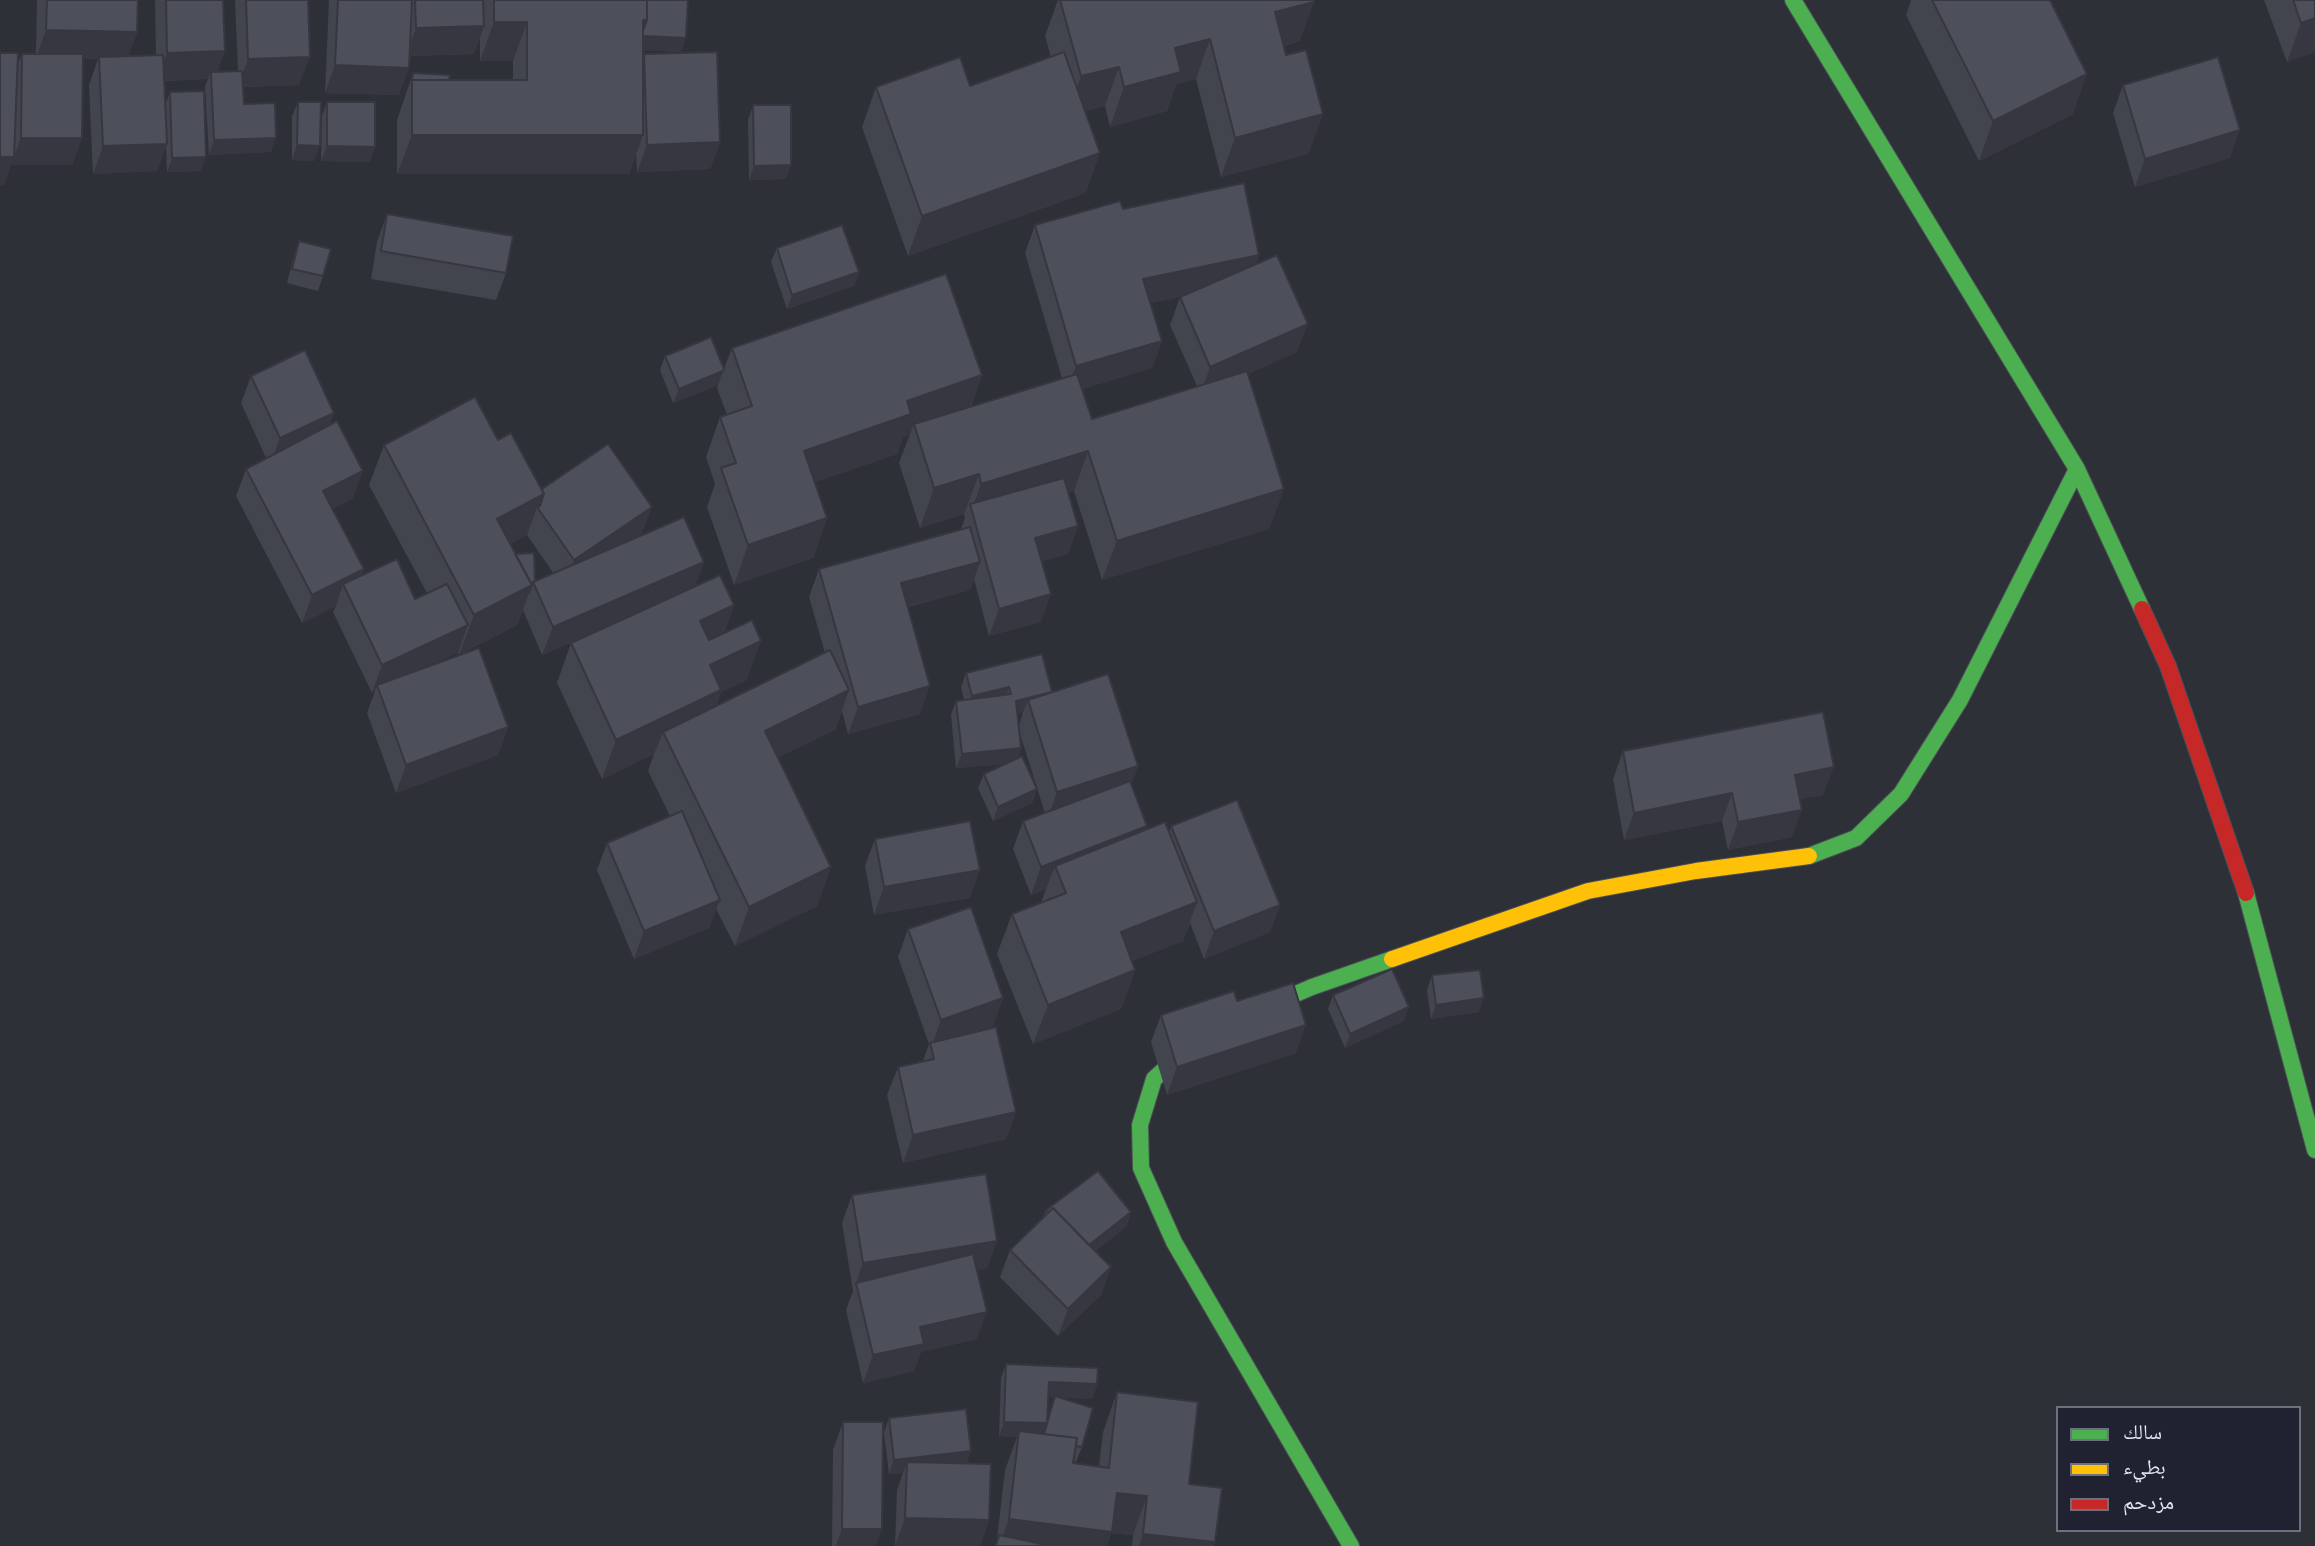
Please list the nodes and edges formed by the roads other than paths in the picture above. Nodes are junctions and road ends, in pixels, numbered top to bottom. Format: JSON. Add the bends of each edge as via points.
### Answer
{"nodes":[{"id":1,"x":1793,"y":0,"type":"edge"},
{"id":2,"x":2077,"y":469,"type":"junction"},
{"id":3,"x":2315,"y":1150,"type":"edge"},
{"id":4,"x":1352,"y":1546,"type":"edge"}],
"edges":[{"from":1,"to":2,"type":"street"},
{"from":2,"to":3,"type":"street","via":[[2168,666],[2244,886]]},
{"from":2,"to":4,"type":"street","via":[[1960,700],[1901,794],[1856,838],[1806,857],[1587,891],[1312,987],[1239,1018],[1203,1034],[1154,1079],[1140,1125],[1142,1168],[1174,1242]]}]}
